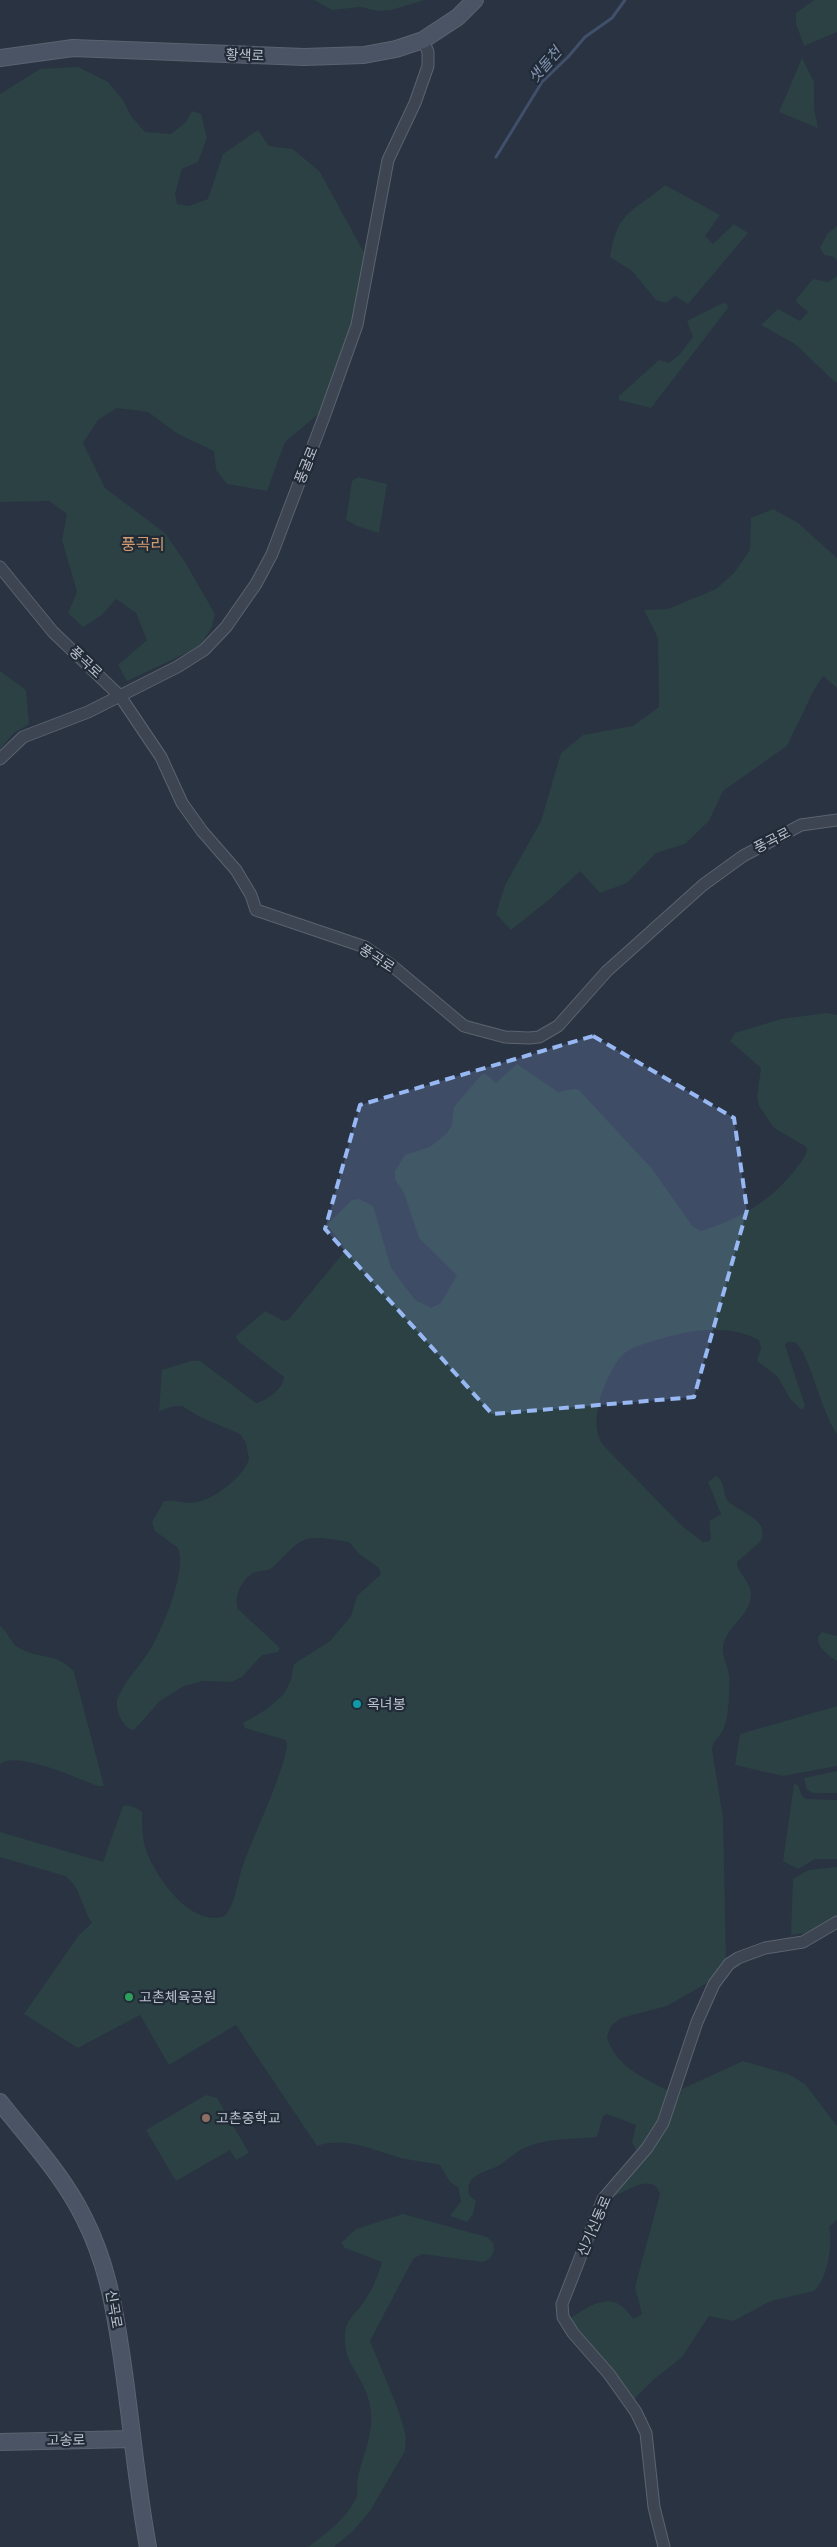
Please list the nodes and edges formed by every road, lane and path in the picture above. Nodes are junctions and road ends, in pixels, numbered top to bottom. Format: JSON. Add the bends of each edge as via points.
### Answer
{"nodes":[{"id":1,"x":475,"y":0,"type":"edge"},
{"id":2,"x":423,"y":40,"type":"junction"},
{"id":3,"x":0,"y":58,"type":"edge"},
{"id":4,"x":0,"y":567,"type":"edge"},
{"id":5,"x":120,"y":696,"type":"junction"},
{"id":6,"x":0,"y":759,"type":"edge"},
{"id":7,"x":837,"y":820,"type":"edge"},
{"id":8,"x":837,"y":1922,"type":"edge"},
{"id":9,"x":0,"y":2102,"type":"edge"},
{"id":10,"x":132,"y":2439,"type":"junction"},
{"id":11,"x":0,"y":2442,"type":"edge"},
{"id":12,"x":148,"y":2547,"type":"edge"},
{"id":13,"x":664,"y":2547,"type":"edge"}],
"edges":[{"from":1,"to":2,"type":"street","name":"황색로","via":[[458,17]]},
{"from":2,"to":3,"type":"street","name":"황색로","via":[[378,53],[337,57],[73,48]]},
{"from":2,"to":5,"type":"street","name":"풍굴로","via":[[428,52],[428,66],[415,103],[388,160],[357,325],[272,554],[251,591],[216,639],[192,658]]},
{"from":4,"to":5,"type":"street","name":"풍곡로","via":[[54,632]]},
{"from":5,"to":6,"type":"street","name":"풍굴로","via":[[23,737]]},
{"from":5,"to":7,"type":"street","name":"풍곡로","via":[[161,757],[182,803],[236,870],[256,910],[365,947],[464,1026],[505,1037],[539,1037],[558,1026],[606,971],[703,885],[742,856],[801,826]]},
{"from":8,"to":13,"type":"street","name":"신기신동로","via":[[803,1942],[749,1953],[729,1964],[714,1984],[694,2030],[663,2123],[603,2199],[562,2304],[563,2317],[573,2333],[609,2374],[636,2412],[646,2433],[654,2507]]},
{"from":9,"to":10,"type":"street","name":"신곡로","via":[[63,2184],[96,2242],[113,2301]]},
{"from":10,"to":11,"type":"street","name":"고송로"},
{"from":10,"to":12,"type":"street","name":"신곡로"}]}
